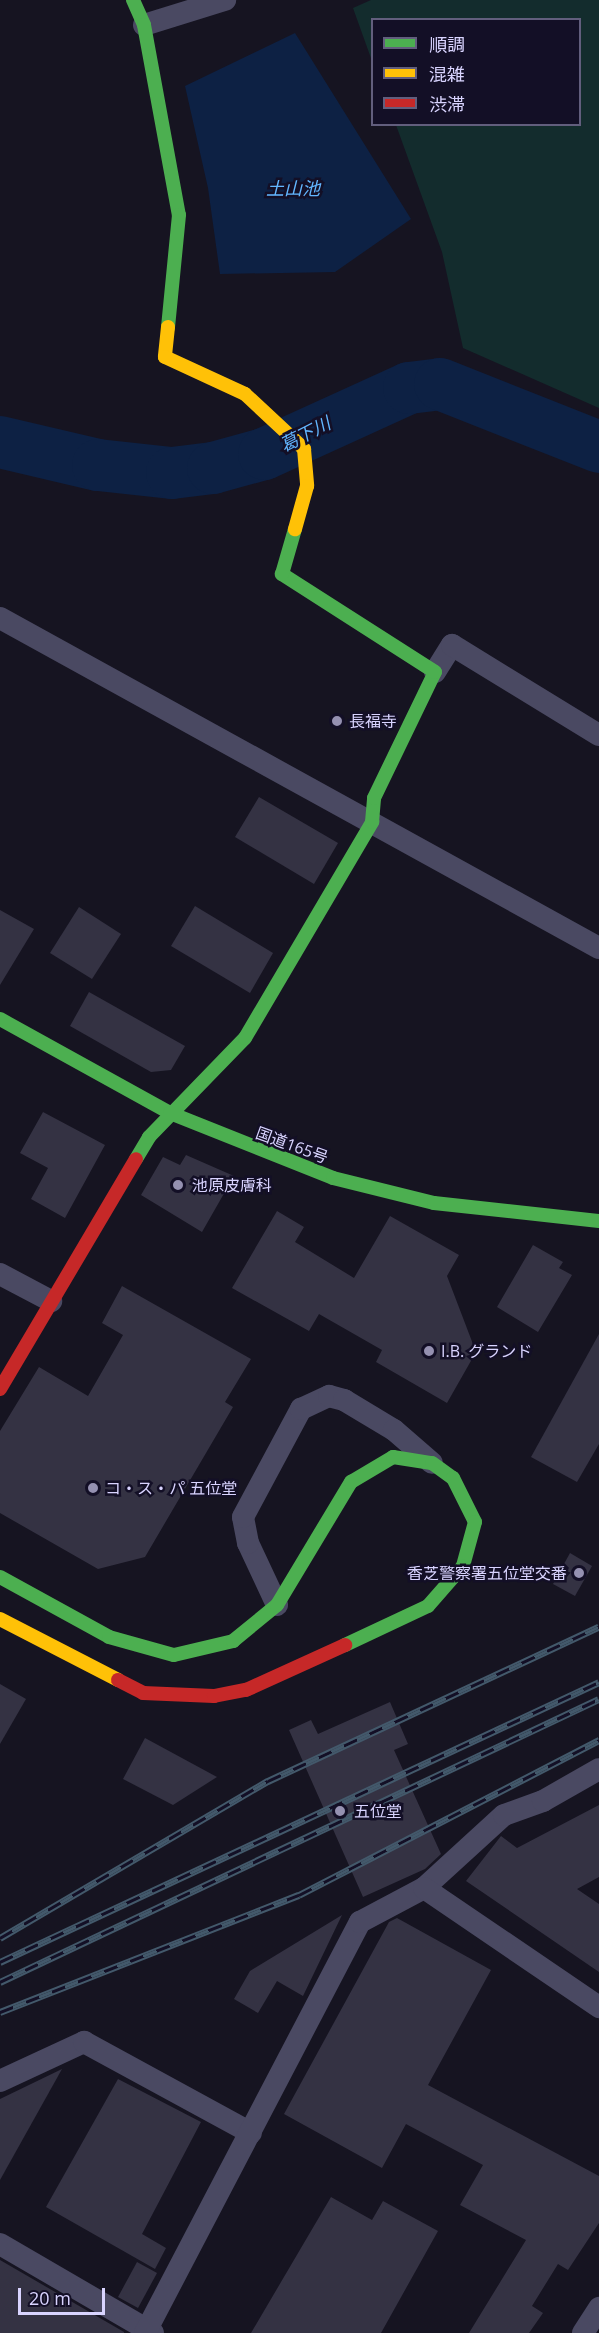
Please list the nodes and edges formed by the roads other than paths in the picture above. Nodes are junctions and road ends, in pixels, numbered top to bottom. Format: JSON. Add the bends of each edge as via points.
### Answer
{"nodes":[{"id":1,"x":133,"y":0,"type":"edge"},
{"id":2,"x":225,"y":0,"type":"edge"},
{"id":3,"x":144,"y":25,"type":"junction"},
{"id":4,"x":0,"y":618,"type":"edge"},
{"id":5,"x":435,"y":672,"type":"junction"},
{"id":6,"x":599,"y":735,"type":"edge"},
{"id":7,"x":372,"y":822,"type":"junction"},
{"id":8,"x":599,"y":948,"type":"edge"},
{"id":9,"x":0,"y":1019,"type":"edge"},
{"id":10,"x":170,"y":1113,"type":"junction"},
{"id":11,"x":599,"y":1221,"type":"edge"},
{"id":12,"x":0,"y":1274,"type":"edge"},
{"id":13,"x":51,"y":1301,"type":"junction"},
{"id":14,"x":0,"y":1389,"type":"edge"},
{"id":15,"x":432,"y":1463,"type":"junction"},
{"id":16,"x":0,"y":1577,"type":"edge"},
{"id":17,"x":277,"y":1605,"type":"junction"},
{"id":18,"x":0,"y":1619,"type":"edge"},
{"id":19,"x":599,"y":1769,"type":"edge"},
{"id":20,"x":424,"y":1888,"type":"junction"},
{"id":21,"x":599,"y":2007,"type":"edge"},
{"id":22,"x":0,"y":2081,"type":"edge"},
{"id":23,"x":251,"y":2133,"type":"junction"},
{"id":24,"x":0,"y":2244,"type":"edge"},
{"id":25,"x":599,"y":2308,"type":"edge"},
{"id":26,"x":148,"y":2332,"type":"edge"},
{"id":27,"x":583,"y":2333,"type":"edge"}],
"edges":[{"from":1,"to":3,"type":"main road"},
{"from":2,"to":3,"type":"street"},
{"from":3,"to":5,"type":"main road","via":[[179,215],[165,357],[245,394],[304,449],[307,486],[282,574]]},
{"from":4,"to":7,"type":"street"},
{"from":5,"to":6,"type":"street","via":[[452,645]]},
{"from":5,"to":7,"type":"main road","via":[[374,798]]},
{"from":7,"to":8,"type":"street"},
{"from":7,"to":10,"type":"main road","via":[[245,1038]]},
{"from":9,"to":10,"type":"main road","name":"国道165号"},
{"from":10,"to":11,"type":"main road","name":"国道165号","via":[[333,1178],[435,1203]]},
{"from":10,"to":13,"type":"main road","via":[[130,1165]]},
{"from":12,"to":13,"type":"street"},
{"from":13,"to":14,"type":"main road"},
{"from":15,"to":17,"type":"main road","via":[[393,1457],[351,1482]]},
{"from":15,"to":17,"type":"street","via":[[394,1430],[344,1400],[328,1396],[301,1408],[243,1517],[248,1543]]},
{"from":15,"to":18,"type":"main road","via":[[466,1496],[475,1522],[472,1544],[449,1585],[403,1621],[246,1689],[195,1697],[143,1693]]},
{"from":16,"to":17,"type":"main road","via":[[109,1637],[174,1656],[233,1641]]},
{"from":19,"to":20,"type":"street","via":[[543,1801],[504,1815]]},
{"from":20,"to":21,"type":"street"},
{"from":20,"to":23,"type":"street","via":[[360,1922]]},
{"from":22,"to":23,"type":"street","via":[[84,2042]]},
{"from":23,"to":26,"type":"street"},
{"from":24,"to":26,"type":"street"},
{"from":25,"to":27,"type":"street"}]}
